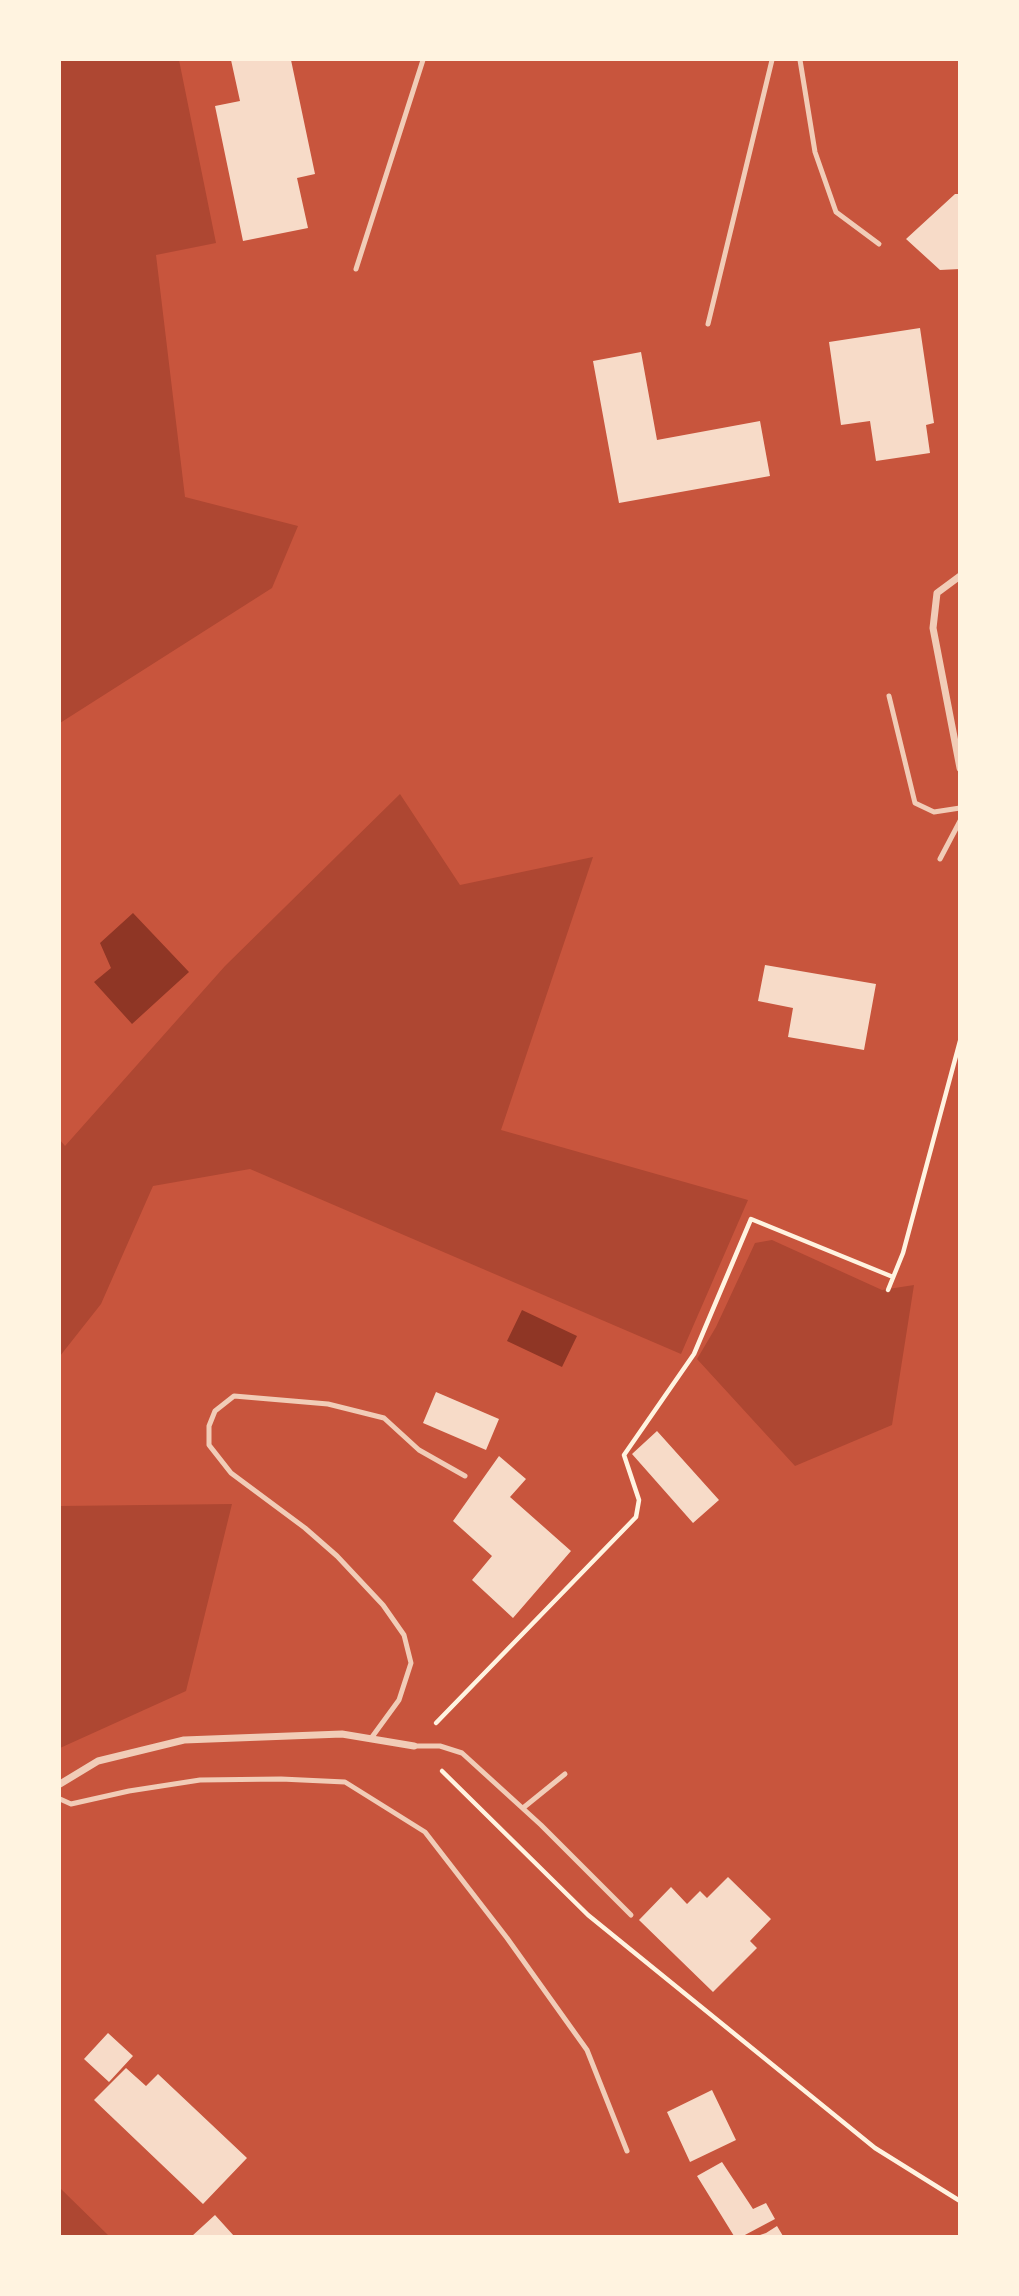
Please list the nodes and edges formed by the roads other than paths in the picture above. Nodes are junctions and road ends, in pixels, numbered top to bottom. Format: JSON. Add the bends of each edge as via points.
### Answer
{"nodes":[{"id":1,"x":423,"y":60,"type":"edge"},
{"id":2,"x":772,"y":60,"type":"edge"},
{"id":3,"x":800,"y":60,"type":"edge"},
{"id":4,"x":879,"y":244,"type":"dead end"},
{"id":5,"x":356,"y":269,"type":"dead end"},
{"id":6,"x":708,"y":324,"type":"dead end"},
{"id":7,"x":960,"y":576,"type":"edge"},
{"id":8,"x":889,"y":696,"type":"dead end"},
{"id":9,"x":960,"y":768,"type":"edge"},
{"id":10,"x":960,"y":808,"type":"edge"},
{"id":11,"x":960,"y":821,"type":"edge"},
{"id":12,"x":940,"y":859,"type":"dead end"},
{"id":13,"x":465,"y":1476,"type":"dead end"},
{"id":14,"x":372,"y":1737,"type":"junction"},
{"id":15,"x":414,"y":1746,"type":"joint"},
{"id":16,"x":565,"y":1774,"type":"dead end"},
{"id":17,"x":60,"y":1784,"type":"edge"},
{"id":18,"x":60,"y":1799,"type":"edge"},
{"id":19,"x":523,"y":1808,"type":"junction"},
{"id":20,"x":632,"y":1915,"type":"dead end"},
{"id":21,"x":627,"y":2151,"type":"dead end"}],
"edges":[{"from":1,"to":5,"type":"lane"},
{"from":2,"to":6,"type":"lane"},
{"from":3,"to":4,"type":"lane","via":[[815,152],[836,212]]},
{"from":7,"to":9,"type":"street","via":[[937,593],[933,628]]},
{"from":8,"to":10,"type":"lane","via":[[915,803],[934,812]]},
{"from":11,"to":12,"type":"lane"},
{"from":13,"to":14,"type":"lane","via":[[419,1450],[384,1418],[328,1404],[234,1396],[215,1411],[209,1426],[209,1445],[231,1473],[337,1556],[404,1635],[411,1662],[399,1700]]},
{"from":14,"to":15,"type":"street"},
{"from":14,"to":17,"type":"street","via":[[184,1740],[98,1760]]},
{"from":15,"to":19,"type":"lane","via":[[440,1746],[463,1753]]},
{"from":16,"to":19,"type":"lane"},
{"from":18,"to":21,"type":"lane","via":[[71,1804],[200,1780],[345,1782],[425,1832],[507,1938],[587,2050]]},
{"from":19,"to":20,"type":"lane"}]}
